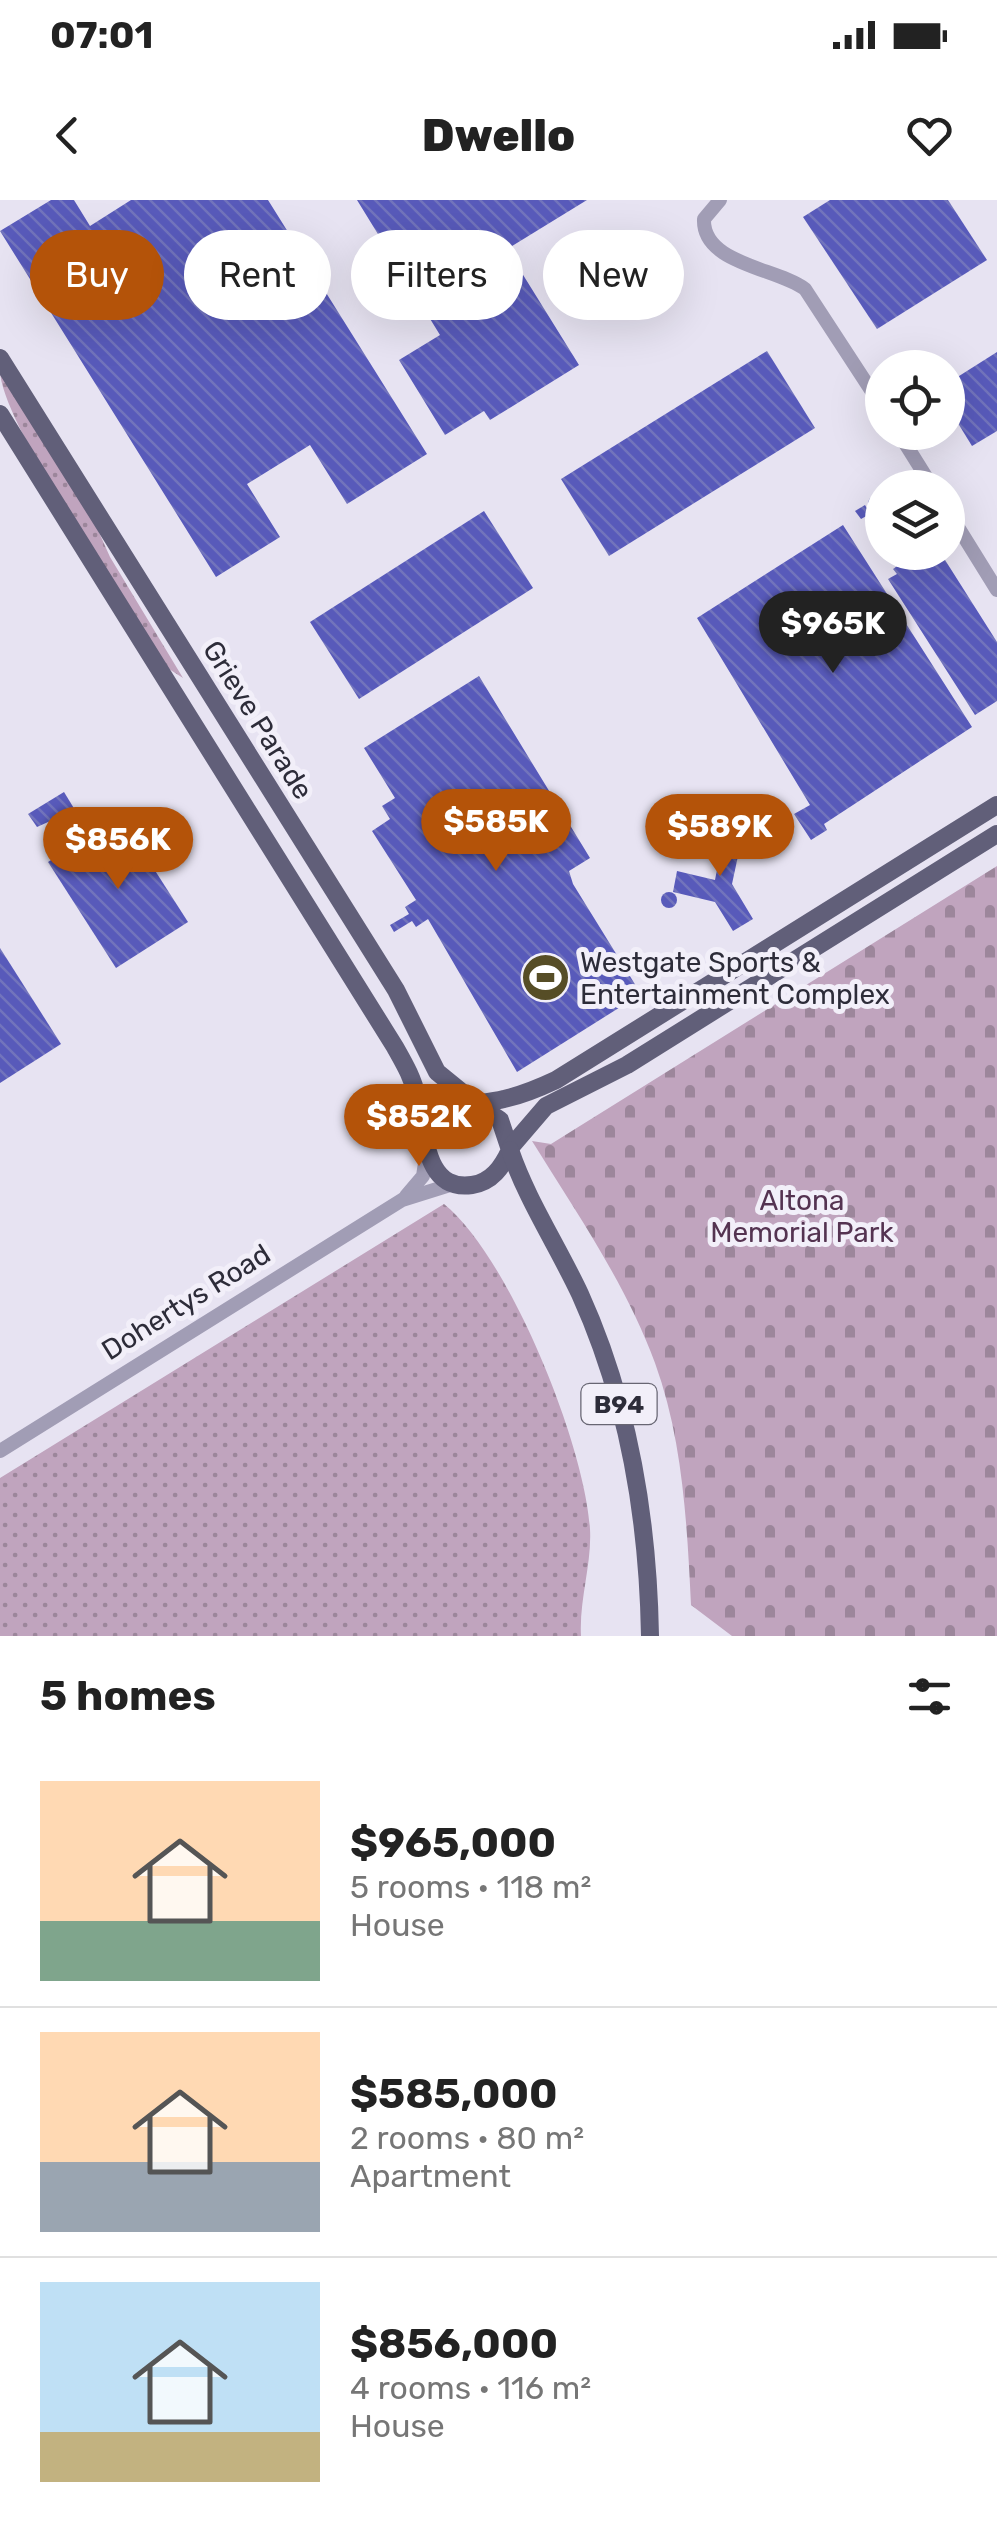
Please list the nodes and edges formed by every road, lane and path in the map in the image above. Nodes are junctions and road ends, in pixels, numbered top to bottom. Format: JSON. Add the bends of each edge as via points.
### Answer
{"nodes":[{"id":1,"x":720,"y":200,"type":"edge"},
{"id":2,"x":0,"y":358,"type":"edge"},
{"id":3,"x":865,"y":381,"type":"edge"},
{"id":4,"x":0,"y":414,"type":"edge"},
{"id":5,"x":965,"y":538,"type":"edge"},
{"id":6,"x":997,"y":590,"type":"edge"},
{"id":7,"x":997,"y":805,"type":"edge"},
{"id":8,"x":997,"y":834,"type":"edge"},
{"id":9,"x":476,"y":1104,"type":"junction"},
{"id":10,"x":427,"y":1148,"type":"junction"},
{"id":11,"x":510,"y":1149,"type":"junction"},
{"id":12,"x":456,"y":1184,"type":"junction"},
{"id":13,"x":402,"y":1200,"type":"junction"},
{"id":14,"x":0,"y":1451,"type":"edge"},
{"id":15,"x":650,"y":1636,"type":"edge"}],
"edges":[{"from":1,"to":3,"type":"street","via":[[704,219],[710,240],[805,290]]},
{"from":2,"to":9,"type":"main road","name":"Grieve Parade","via":[[396,990],[433,1066]]},
{"from":4,"to":10,"type":"main road","name":"Grieve Parade","via":[[406,1066]]},
{"from":5,"to":6,"type":"street"},
{"from":7,"to":9,"type":"main road","via":[[556,1080]]},
{"from":8,"to":11,"type":"main road","via":[[627,1065],[546,1106]]},
{"from":9,"to":10,"type":"main road","via":[[442,1114],[428,1132]]},
{"from":9,"to":11,"type":"main road","via":[[500,1120]]},
{"from":10,"to":12,"type":"main road","via":[[438,1173]]},
{"from":10,"to":13,"type":"street","name":"Dohertys Road","via":[[422,1177]]},
{"from":11,"to":12,"type":"main road","via":[[490,1178]]},
{"from":11,"to":15,"type":"main road","number":"B94","via":[[579,1292],[616,1394],[639,1492]]},
{"from":12,"to":13,"type":"street","name":"Dohertys Road"},
{"from":13,"to":14,"type":"street","name":"Dohertys Road"}]}
